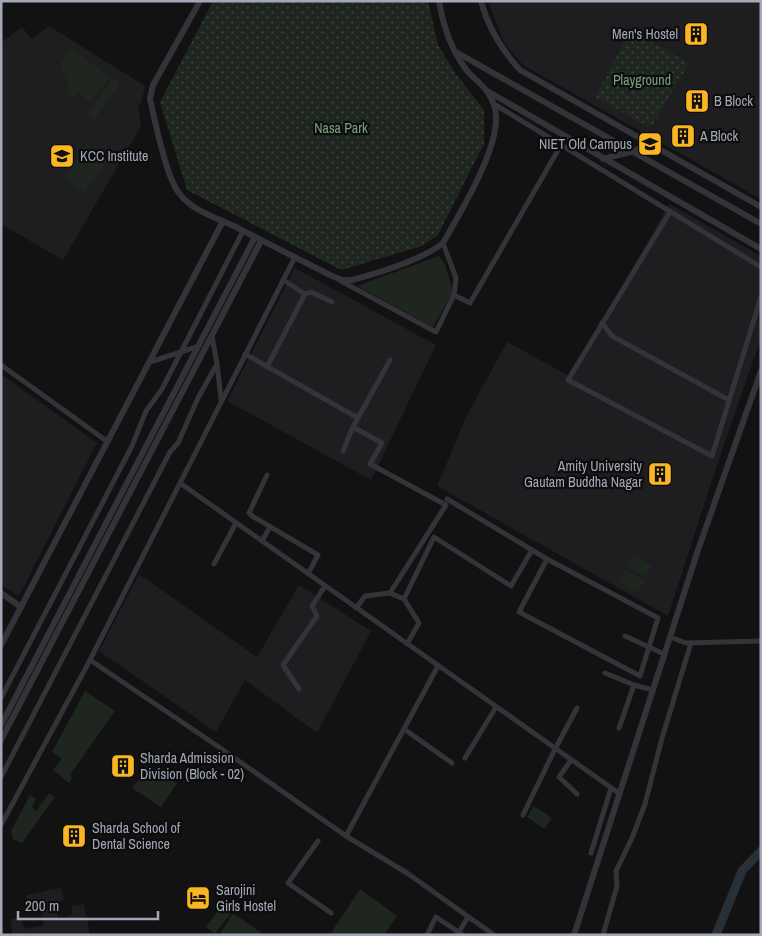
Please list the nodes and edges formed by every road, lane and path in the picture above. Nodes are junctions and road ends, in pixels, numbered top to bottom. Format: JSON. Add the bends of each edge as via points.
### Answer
{"nodes":[{"id":1,"x":200,"y":1,"type":"edge"},
{"id":2,"x":439,"y":1,"type":"edge"},
{"id":3,"x":481,"y":1,"type":"edge"},
{"id":4,"x":454,"y":51,"type":"junction"},
{"id":5,"x":488,"y":92,"type":"junction"},
{"id":6,"x":494,"y":104,"type":"junction"},
{"id":7,"x":649,"y":144,"type":"junction"},
{"id":8,"x":561,"y":145,"type":"junction"},
{"id":9,"x":634,"y":151,"type":"junction"},
{"id":10,"x":603,"y":159,"type":"junction"},
{"id":11,"x":761,"y":207,"type":"edge"},
{"id":12,"x":670,"y":212,"type":"junction"},
{"id":13,"x":223,"y":221,"type":"junction"},
{"id":14,"x":761,"y":224,"type":"edge"},
{"id":15,"x":243,"y":231,"type":"junction"},
{"id":16,"x":258,"y":239,"type":"junction"},
{"id":17,"x":443,"y":243,"type":"junction"},
{"id":18,"x":761,"y":249,"type":"edge"},
{"id":19,"x":295,"y":257,"type":"junction"},
{"id":20,"x":761,"y":267,"type":"edge"},
{"id":21,"x":332,"y":276,"type":"junction"},
{"id":22,"x":283,"y":280,"type":"junction"},
{"id":23,"x":305,"y":294,"type":"junction"},
{"id":24,"x":454,"y":295,"type":"junction"},
{"id":25,"x":761,"y":297,"type":"edge"},
{"id":26,"x":332,"y":302,"type":"dead end"},
{"id":27,"x":602,"y":323,"type":"junction"},
{"id":28,"x":212,"y":336,"type":"junction"},
{"id":29,"x":200,"y":346,"type":"junction"},
{"id":30,"x":180,"y":352,"type":"junction"},
{"id":31,"x":245,"y":354,"type":"junction"},
{"id":32,"x":390,"y":360,"type":"dead end"},
{"id":33,"x":150,"y":362,"type":"junction"},
{"id":34,"x":217,"y":364,"type":"junction"},
{"id":35,"x":1,"y":365,"type":"edge"},
{"id":36,"x":267,"y":367,"type":"junction"},
{"id":37,"x":761,"y":371,"type":"edge"},
{"id":38,"x":729,"y":400,"type":"junction"},
{"id":39,"x":221,"y":401,"type":"junction"},
{"id":40,"x":358,"y":418,"type":"junction"},
{"id":41,"x":353,"y":427,"type":"junction"},
{"id":42,"x":108,"y":442,"type":"junction"},
{"id":43,"x":343,"y":451,"type":"dead end"},
{"id":44,"x":267,"y":476,"type":"dead end"},
{"id":45,"x":180,"y":483,"type":"junction"},
{"id":46,"x":447,"y":500,"type":"dead end"},
{"id":47,"x":236,"y":523,"type":"junction"},
{"id":48,"x":270,"y":527,"type":"junction"},
{"id":49,"x":262,"y":541,"type":"junction"},
{"id":50,"x":532,"y":550,"type":"junction"},
{"id":51,"x":547,"y":559,"type":"junction"},
{"id":52,"x":214,"y":564,"type":"dead end"},
{"id":53,"x":308,"y":574,"type":"junction"},
{"id":54,"x":325,"y":586,"type":"junction"},
{"id":55,"x":1,"y":593,"type":"edge"},
{"id":56,"x":390,"y":593,"type":"junction"},
{"id":57,"x":404,"y":598,"type":"junction"},
{"id":58,"x":21,"y":607,"type":"junction"},
{"id":59,"x":356,"y":608,"type":"junction"},
{"id":60,"x":625,"y":636,"type":"dead end"},
{"id":61,"x":670,"y":637,"type":"junction"},
{"id":62,"x":761,"y":641,"type":"edge"},
{"id":63,"x":691,"y":643,"type":"junction"},
{"id":64,"x":407,"y":644,"type":"junction"},
{"id":65,"x":1,"y":645,"type":"edge"},
{"id":66,"x":650,"y":647,"type":"junction"},
{"id":67,"x":664,"y":654,"type":"junction"},
{"id":68,"x":90,"y":660,"type":"junction"},
{"id":69,"x":438,"y":666,"type":"junction"},
{"id":70,"x":605,"y":673,"type":"dead end"},
{"id":71,"x":634,"y":685,"type":"junction"},
{"id":72,"x":299,"y":689,"type":"dead end"},
{"id":73,"x":653,"y":690,"type":"junction"},
{"id":74,"x":1,"y":698,"type":"edge"},
{"id":75,"x":496,"y":707,"type":"junction"},
{"id":76,"x":578,"y":708,"type":"dead end"},
{"id":77,"x":1,"y":725,"type":"edge"},
{"id":78,"x":619,"y":728,"type":"dead end"},
{"id":79,"x":404,"y":729,"type":"junction"},
{"id":80,"x":1,"y":740,"type":"edge"},
{"id":81,"x":555,"y":749,"type":"junction"},
{"id":82,"x":465,"y":758,"type":"dead end"},
{"id":83,"x":571,"y":760,"type":"junction"},
{"id":84,"x":452,"y":762,"type":"dead end"},
{"id":85,"x":1,"y":777,"type":"edge"},
{"id":86,"x":611,"y":788,"type":"junction"},
{"id":87,"x":577,"y":794,"type":"dead end"},
{"id":88,"x":620,"y":794,"type":"junction"},
{"id":89,"x":523,"y":815,"type":"dead end"},
{"id":90,"x":1,"y":825,"type":"edge"},
{"id":91,"x":346,"y":836,"type":"junction"},
{"id":92,"x":318,"y":841,"type":"dead end"},
{"id":93,"x":591,"y":853,"type":"dead end"},
{"id":94,"x":331,"y":913,"type":"dead end"},
{"id":95,"x":468,"y":917,"type":"junction"},
{"id":96,"x":461,"y":934,"type":"edge"},
{"id":97,"x":427,"y":935,"type":"edge"},
{"id":98,"x":494,"y":935,"type":"edge"},
{"id":99,"x":574,"y":935,"type":"edge"},
{"id":100,"x":603,"y":935,"type":"edge"}],
"edges":[{"from":1,"to":13,"type":"street","via":[[153,86],[150,99],[178,192],[184,200]]},
{"from":2,"to":4,"type":"street","via":[[442,21]]},
{"from":3,"to":7,"type":"street","via":[[495,37],[520,70]]},
{"from":4,"to":5,"type":"street","via":[[466,70]]},
{"from":4,"to":9,"type":"street"},
{"from":5,"to":6,"type":"street"},
{"from":5,"to":10,"type":"street"},
{"from":6,"to":8,"type":"street"},
{"from":6,"to":17,"type":"street","via":[[496,128],[486,160]]},
{"from":7,"to":9,"type":"street"},
{"from":7,"to":11,"type":"street"},
{"from":8,"to":12,"type":"street"},
{"from":8,"to":24,"type":"street","via":[[470,303]]},
{"from":9,"to":10,"type":"street"},
{"from":9,"to":14,"type":"street"},
{"from":10,"to":18,"type":"street"},
{"from":12,"to":20,"type":"street"},
{"from":12,"to":27,"type":"street"},
{"from":13,"to":15,"type":"street"},
{"from":13,"to":33,"type":"street"},
{"from":15,"to":16,"type":"street"},
{"from":15,"to":30,"type":"street"},
{"from":16,"to":19,"type":"street"},
{"from":16,"to":28,"type":"street"},
{"from":16,"to":29,"type":"street"},
{"from":17,"to":21,"type":"street","via":[[419,257],[358,278],[343,280]]},
{"from":17,"to":24,"type":"street","via":[[456,278]]},
{"from":19,"to":21,"type":"street"},
{"from":19,"to":22,"type":"street"},
{"from":21,"to":24,"type":"street","via":[[436,332]]},
{"from":22,"to":23,"type":"street"},
{"from":22,"to":31,"type":"street"},
{"from":23,"to":26,"type":"street","via":[[311,292]]},
{"from":23,"to":36,"type":"street"},
{"from":25,"to":38,"type":"street"},
{"from":27,"to":38,"type":"street","via":[[612,336]]},
{"from":27,"to":38,"type":"street","via":[[568,380],[712,456]]},
{"from":28,"to":34,"type":"street"},
{"from":28,"to":80,"type":"street"},
{"from":29,"to":30,"type":"street"},
{"from":29,"to":77,"type":"street"},
{"from":30,"to":33,"type":"street"},
{"from":30,"to":74,"type":"street","via":[[162,389],[146,411],[132,446]]},
{"from":31,"to":36,"type":"street"},
{"from":31,"to":39,"type":"street"},
{"from":32,"to":40,"type":"street"},
{"from":33,"to":42,"type":"street"},
{"from":34,"to":39,"type":"street"},
{"from":34,"to":85,"type":"street"},
{"from":35,"to":42,"type":"street"},
{"from":36,"to":40,"type":"street"},
{"from":37,"to":61,"type":"street"},
{"from":39,"to":45,"type":"street"},
{"from":40,"to":41,"type":"street"},
{"from":41,"to":43,"type":"street"},
{"from":41,"to":56,"type":"street","via":[[382,443],[370,464],[446,505]]},
{"from":42,"to":58,"type":"street"},
{"from":44,"to":48,"type":"street","via":[[249,513]]},
{"from":45,"to":47,"type":"street"},
{"from":45,"to":68,"type":"street"},
{"from":46,"to":50,"type":"street"},
{"from":47,"to":49,"type":"street"},
{"from":47,"to":52,"type":"street"},
{"from":48,"to":49,"type":"street"},
{"from":48,"to":53,"type":"street","via":[[318,555]]},
{"from":49,"to":53,"type":"street"},
{"from":50,"to":51,"type":"street"},
{"from":50,"to":57,"type":"street","via":[[511,586],[434,537]]},
{"from":51,"to":66,"type":"street","via":[[658,618]]},
{"from":51,"to":66,"type":"street","via":[[519,612],[640,676]]},
{"from":53,"to":54,"type":"street"},
{"from":54,"to":59,"type":"street"},
{"from":54,"to":72,"type":"street","via":[[312,606],[317,616],[283,665]]},
{"from":55,"to":58,"type":"street"},
{"from":56,"to":57,"type":"street"},
{"from":56,"to":59,"type":"street","via":[[365,596]]},
{"from":57,"to":64,"type":"street","via":[[419,623]]},
{"from":58,"to":65,"type":"street"},
{"from":59,"to":64,"type":"street"},
{"from":60,"to":66,"type":"street"},
{"from":61,"to":63,"type":"street"},
{"from":61,"to":67,"type":"street"},
{"from":62,"to":63,"type":"street"},
{"from":63,"to":100,"type":"street","via":[[645,804],[616,871],[617,886]]},
{"from":64,"to":69,"type":"street"},
{"from":66,"to":67,"type":"street"},
{"from":67,"to":73,"type":"street"},
{"from":68,"to":90,"type":"street"},
{"from":68,"to":91,"type":"street"},
{"from":69,"to":75,"type":"street"},
{"from":69,"to":79,"type":"street"},
{"from":70,"to":71,"type":"street"},
{"from":71,"to":73,"type":"street"},
{"from":71,"to":78,"type":"street"},
{"from":73,"to":88,"type":"street"},
{"from":75,"to":81,"type":"street"},
{"from":75,"to":82,"type":"street"},
{"from":76,"to":81,"type":"street"},
{"from":79,"to":84,"type":"street"},
{"from":79,"to":91,"type":"street"},
{"from":81,"to":83,"type":"street"},
{"from":81,"to":89,"type":"street"},
{"from":83,"to":86,"type":"street"},
{"from":83,"to":87,"type":"street","via":[[559,777]]},
{"from":86,"to":88,"type":"street"},
{"from":86,"to":93,"type":"street"},
{"from":88,"to":99,"type":"street"},
{"from":91,"to":95,"type":"street","via":[[407,873]]},
{"from":92,"to":94,"type":"street","via":[[288,883]]},
{"from":95,"to":96,"type":"street"},
{"from":95,"to":98,"type":"street"},
{"from":96,"to":97,"type":"street","via":[[436,917]]}]}
